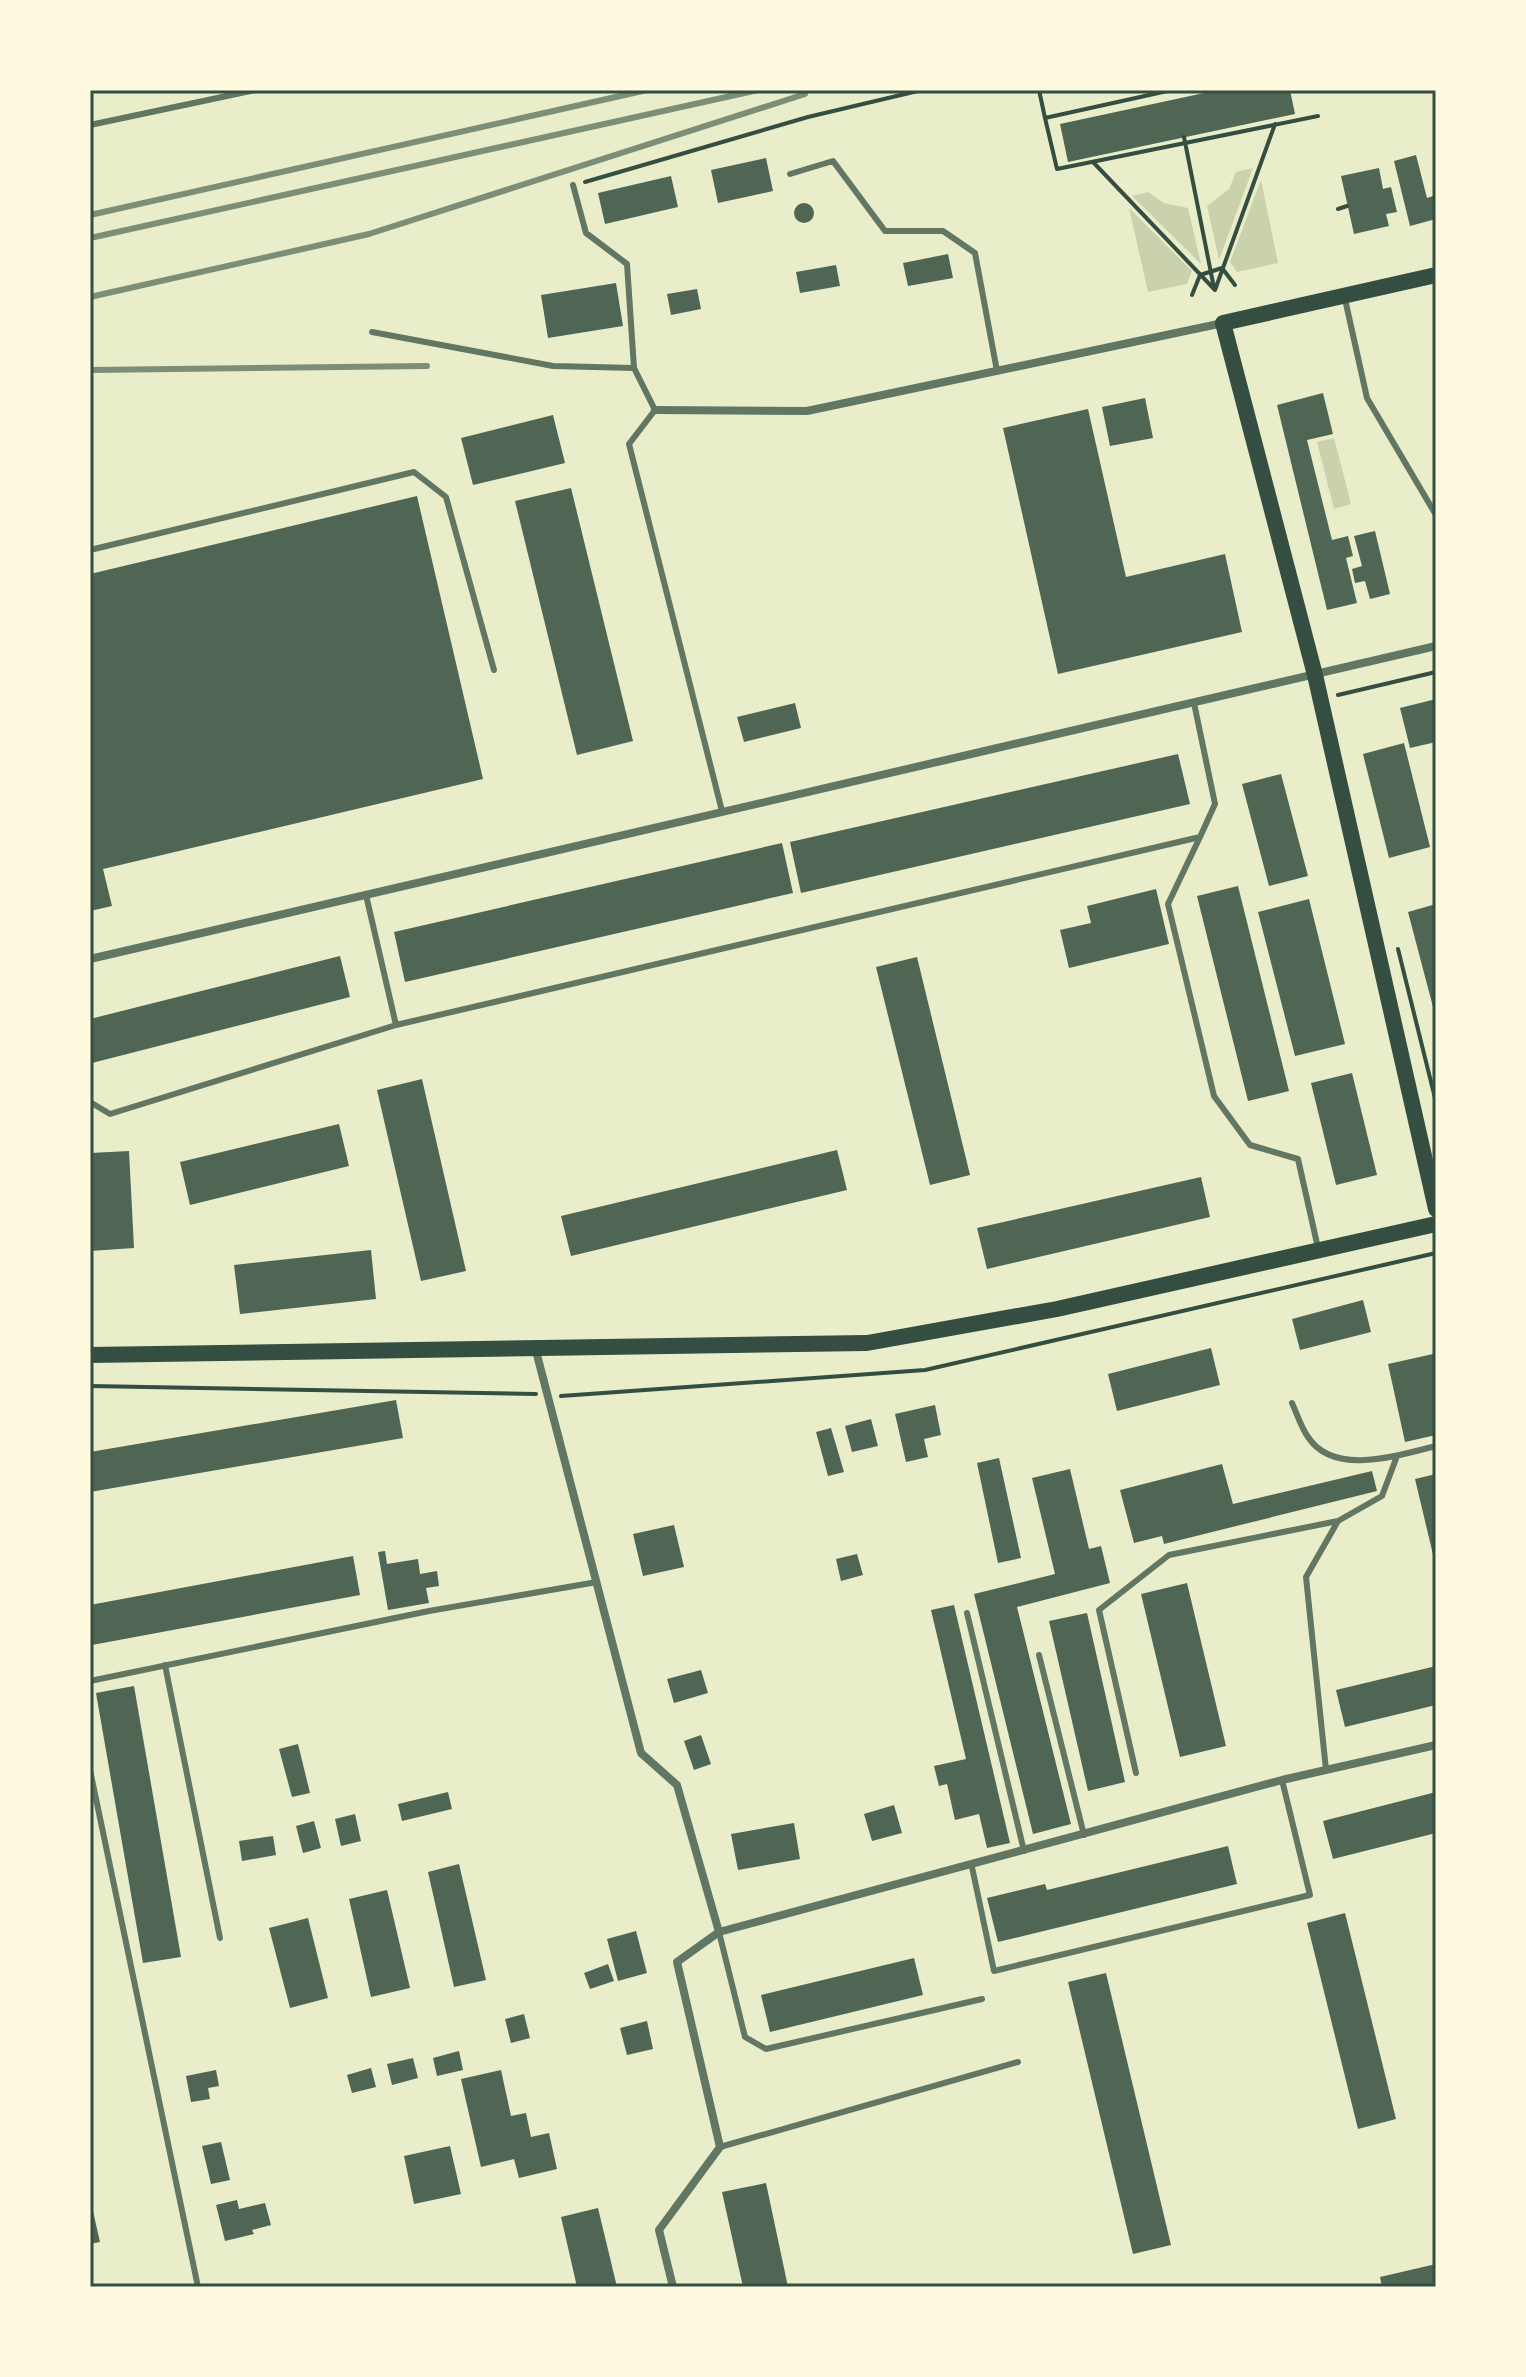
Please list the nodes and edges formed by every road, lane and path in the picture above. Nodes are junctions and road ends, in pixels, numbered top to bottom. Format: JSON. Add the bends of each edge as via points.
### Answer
{"nodes":[{"id":1,"x":255,"y":90,"type":"edge"},
{"id":2,"x":922,"y":90,"type":"edge"},
{"id":3,"x":1039,"y":90,"type":"edge"},
{"id":4,"x":1170,"y":90,"type":"edge"},
{"id":5,"x":1172,"y":100,"type":"dead end"},
{"id":6,"x":1318,"y":116,"type":"dead end"},
{"id":7,"x":1045,"y":118,"type":"junction"},
{"id":8,"x":1275,"y":124,"type":"junction"},
{"id":9,"x":90,"y":125,"type":"edge"},
{"id":10,"x":1185,"y":140,"type":"junction"},
{"id":11,"x":1093,"y":162,"type":"junction"},
{"id":12,"x":790,"y":174,"type":"dead end"},
{"id":13,"x":573,"y":185,"type":"joint"},
{"id":14,"x":1347,"y":206,"type":"dead end"},
{"id":15,"x":1338,"y":209,"type":"dead end"},
{"id":16,"x":1222,"y":268,"type":"junction"},
{"id":17,"x":1211,"y":270,"type":"junction"},
{"id":18,"x":1200,"y":275,"type":"junction"},
{"id":19,"x":1436,"y":275,"type":"edge"},
{"id":20,"x":1235,"y":285,"type":"dead end"},
{"id":21,"x":1215,"y":290,"type":"junction"},
{"id":22,"x":1192,"y":295,"type":"dead end"},
{"id":23,"x":1344,"y":296,"type":"junction"},
{"id":24,"x":1223,"y":323,"type":"junction"},
{"id":25,"x":372,"y":332,"type":"dead end"},
{"id":26,"x":634,"y":368,"type":"junction"},
{"id":27,"x":997,"y":371,"type":"junction"},
{"id":28,"x":655,"y":410,"type":"junction"},
{"id":29,"x":1436,"y":515,"type":"edge"},
{"id":30,"x":90,"y":550,"type":"edge"},
{"id":31,"x":1436,"y":646,"type":"edge"},
{"id":32,"x":494,"y":670,"type":"dead end"},
{"id":33,"x":1436,"y":672,"type":"edge"},
{"id":34,"x":1315,"y":675,"type":"junction"},
{"id":35,"x":1334,"y":696,"type":"dead end"},
{"id":36,"x":1194,"y":703,"type":"junction"},
{"id":37,"x":722,"y":811,"type":"junction"},
{"id":38,"x":1200,"y":837,"type":"junction"},
{"id":39,"x":366,"y":895,"type":"junction"},
{"id":40,"x":1395,"y":936,"type":"dead end"},
{"id":41,"x":90,"y":959,"type":"edge"},
{"id":42,"x":396,"y":1025,"type":"junction"},
{"id":43,"x":90,"y":1102,"type":"edge"},
{"id":44,"x":1436,"y":1102,"type":"edge"},
{"id":45,"x":1436,"y":1209,"type":"edge"},
{"id":46,"x":1436,"y":1224,"type":"edge"},
{"id":47,"x":1319,"y":1250,"type":"junction"},
{"id":48,"x":536,"y":1351,"type":"junction"},
{"id":49,"x":90,"y":1355,"type":"edge"},
{"id":50,"x":1292,"y":1403,"type":"dead end"},
{"id":51,"x":1436,"y":1446,"type":"edge"},
{"id":52,"x":1397,"y":1456,"type":"junction"},
{"id":53,"x":1338,"y":1521,"type":"junction"},
{"id":54,"x":599,"y":1582,"type":"junction"},
{"id":55,"x":967,"y":1613,"type":"dead end"},
{"id":56,"x":1039,"y":1655,"type":"dead end"},
{"id":57,"x":165,"y":1665,"type":"junction"},
{"id":58,"x":90,"y":1681,"type":"edge"},
{"id":59,"x":1436,"y":1745,"type":"edge"},
{"id":60,"x":90,"y":1770,"type":"edge"},
{"id":61,"x":1326,"y":1770,"type":"junction"},
{"id":62,"x":1136,"y":1773,"type":"dead end"},
{"id":63,"x":1282,"y":1780,"type":"junction"},
{"id":64,"x":1084,"y":1835,"type":"junction"},
{"id":65,"x":1024,"y":1852,"type":"junction"},
{"id":66,"x":972,"y":1867,"type":"junction"},
{"id":67,"x":719,"y":1932,"type":"junction"},
{"id":68,"x":220,"y":1938,"type":"dead end"},
{"id":69,"x":982,"y":1999,"type":"dead end"},
{"id":70,"x":1018,"y":2062,"type":"dead end"},
{"id":71,"x":720,"y":2147,"type":"junction"},
{"id":72,"x":198,"y":2287,"type":"edge"},
{"id":73,"x":673,"y":2287,"type":"edge"}],
"edges":[{"from":1,"to":9,"type":"lane"},
{"from":2,"to":13,"type":"path"},
{"from":3,"to":7,"type":"path"},
{"from":4,"to":5,"type":"path"},
{"from":4,"to":7,"type":"path"},
{"from":6,"to":8,"type":"path"},
{"from":7,"to":11,"type":"path","via":[[1057,169]]},
{"from":8,"to":10,"type":"path"},
{"from":8,"to":16,"type":"path"},
{"from":10,"to":11,"type":"path"},
{"from":10,"to":17,"type":"path"},
{"from":11,"to":18,"type":"path"},
{"from":12,"to":27,"type":"lane","via":[[833,161],[885,231],[943,231],[975,253]]},
{"from":13,"to":26,"type":"lane","via":[[586,233],[627,264]]},
{"from":14,"to":15,"type":"path"},
{"from":16,"to":17,"type":"path"},
{"from":16,"to":20,"type":"path"},
{"from":16,"to":21,"type":"path"},
{"from":17,"to":18,"type":"path"},
{"from":17,"to":21,"type":"path"},
{"from":18,"to":21,"type":"path"},
{"from":18,"to":22,"type":"path"},
{"from":19,"to":23,"type":"main road"},
{"from":23,"to":24,"type":"main road"},
{"from":23,"to":29,"type":"lane","via":[[1367,398]]},
{"from":24,"to":27,"type":"street"},
{"from":24,"to":34,"type":"main road"},
{"from":25,"to":26,"type":"lane","via":[[553,366]]},
{"from":26,"to":28,"type":"lane"},
{"from":27,"to":28,"type":"street","via":[[807,411]]},
{"from":28,"to":37,"type":"lane","via":[[629,444]]},
{"from":30,"to":32,"type":"lane","via":[[414,472],[446,497]]},
{"from":31,"to":34,"type":"street"},
{"from":33,"to":35,"type":"path"},
{"from":34,"to":36,"type":"street"},
{"from":34,"to":45,"type":"main road"},
{"from":36,"to":37,"type":"street"},
{"from":36,"to":38,"type":"lane","via":[[1215,804]]},
{"from":37,"to":39,"type":"street"},
{"from":38,"to":42,"type":"lane"},
{"from":38,"to":47,"type":"lane","via":[[1168,904],[1214,1096],[1250,1145],[1298,1159]]},
{"from":39,"to":41,"type":"street"},
{"from":39,"to":42,"type":"lane"},
{"from":40,"to":44,"type":"path"},
{"from":42,"to":43,"type":"lane","via":[[110,1114]]},
{"from":46,"to":47,"type":"main road"},
{"from":47,"to":48,"type":"main road","via":[[1057,1309],[867,1343]]},
{"from":48,"to":49,"type":"main road"},
{"from":48,"to":54,"type":"street"},
{"from":50,"to":52,"type":"lane","via":[[1309,1440],[1341,1461]]},
{"from":51,"to":52,"type":"lane"},
{"from":52,"to":53,"type":"lane","via":[[1382,1496]]},
{"from":53,"to":61,"type":"lane","via":[[1306,1577]]},
{"from":53,"to":62,"type":"lane","via":[[1169,1555],[1099,1610]]},
{"from":54,"to":57,"type":"lane"},
{"from":54,"to":67,"type":"street","via":[[641,1753],[677,1785]]},
{"from":55,"to":65,"type":"lane"},
{"from":56,"to":64,"type":"lane"},
{"from":57,"to":58,"type":"lane"},
{"from":57,"to":68,"type":"lane"},
{"from":59,"to":61,"type":"street"},
{"from":60,"to":72,"type":"lane"},
{"from":61,"to":63,"type":"street"},
{"from":63,"to":64,"type":"street"},
{"from":63,"to":66,"type":"lane","via":[[1310,1895],[994,1971]]},
{"from":64,"to":65,"type":"street"},
{"from":65,"to":66,"type":"street"},
{"from":66,"to":67,"type":"street"},
{"from":67,"to":69,"type":"lane","via":[[745,2037],[766,2049]]},
{"from":67,"to":71,"type":"street","via":[[677,1962]]},
{"from":70,"to":71,"type":"lane"},
{"from":71,"to":73,"type":"street","via":[[659,2230]]}]}
